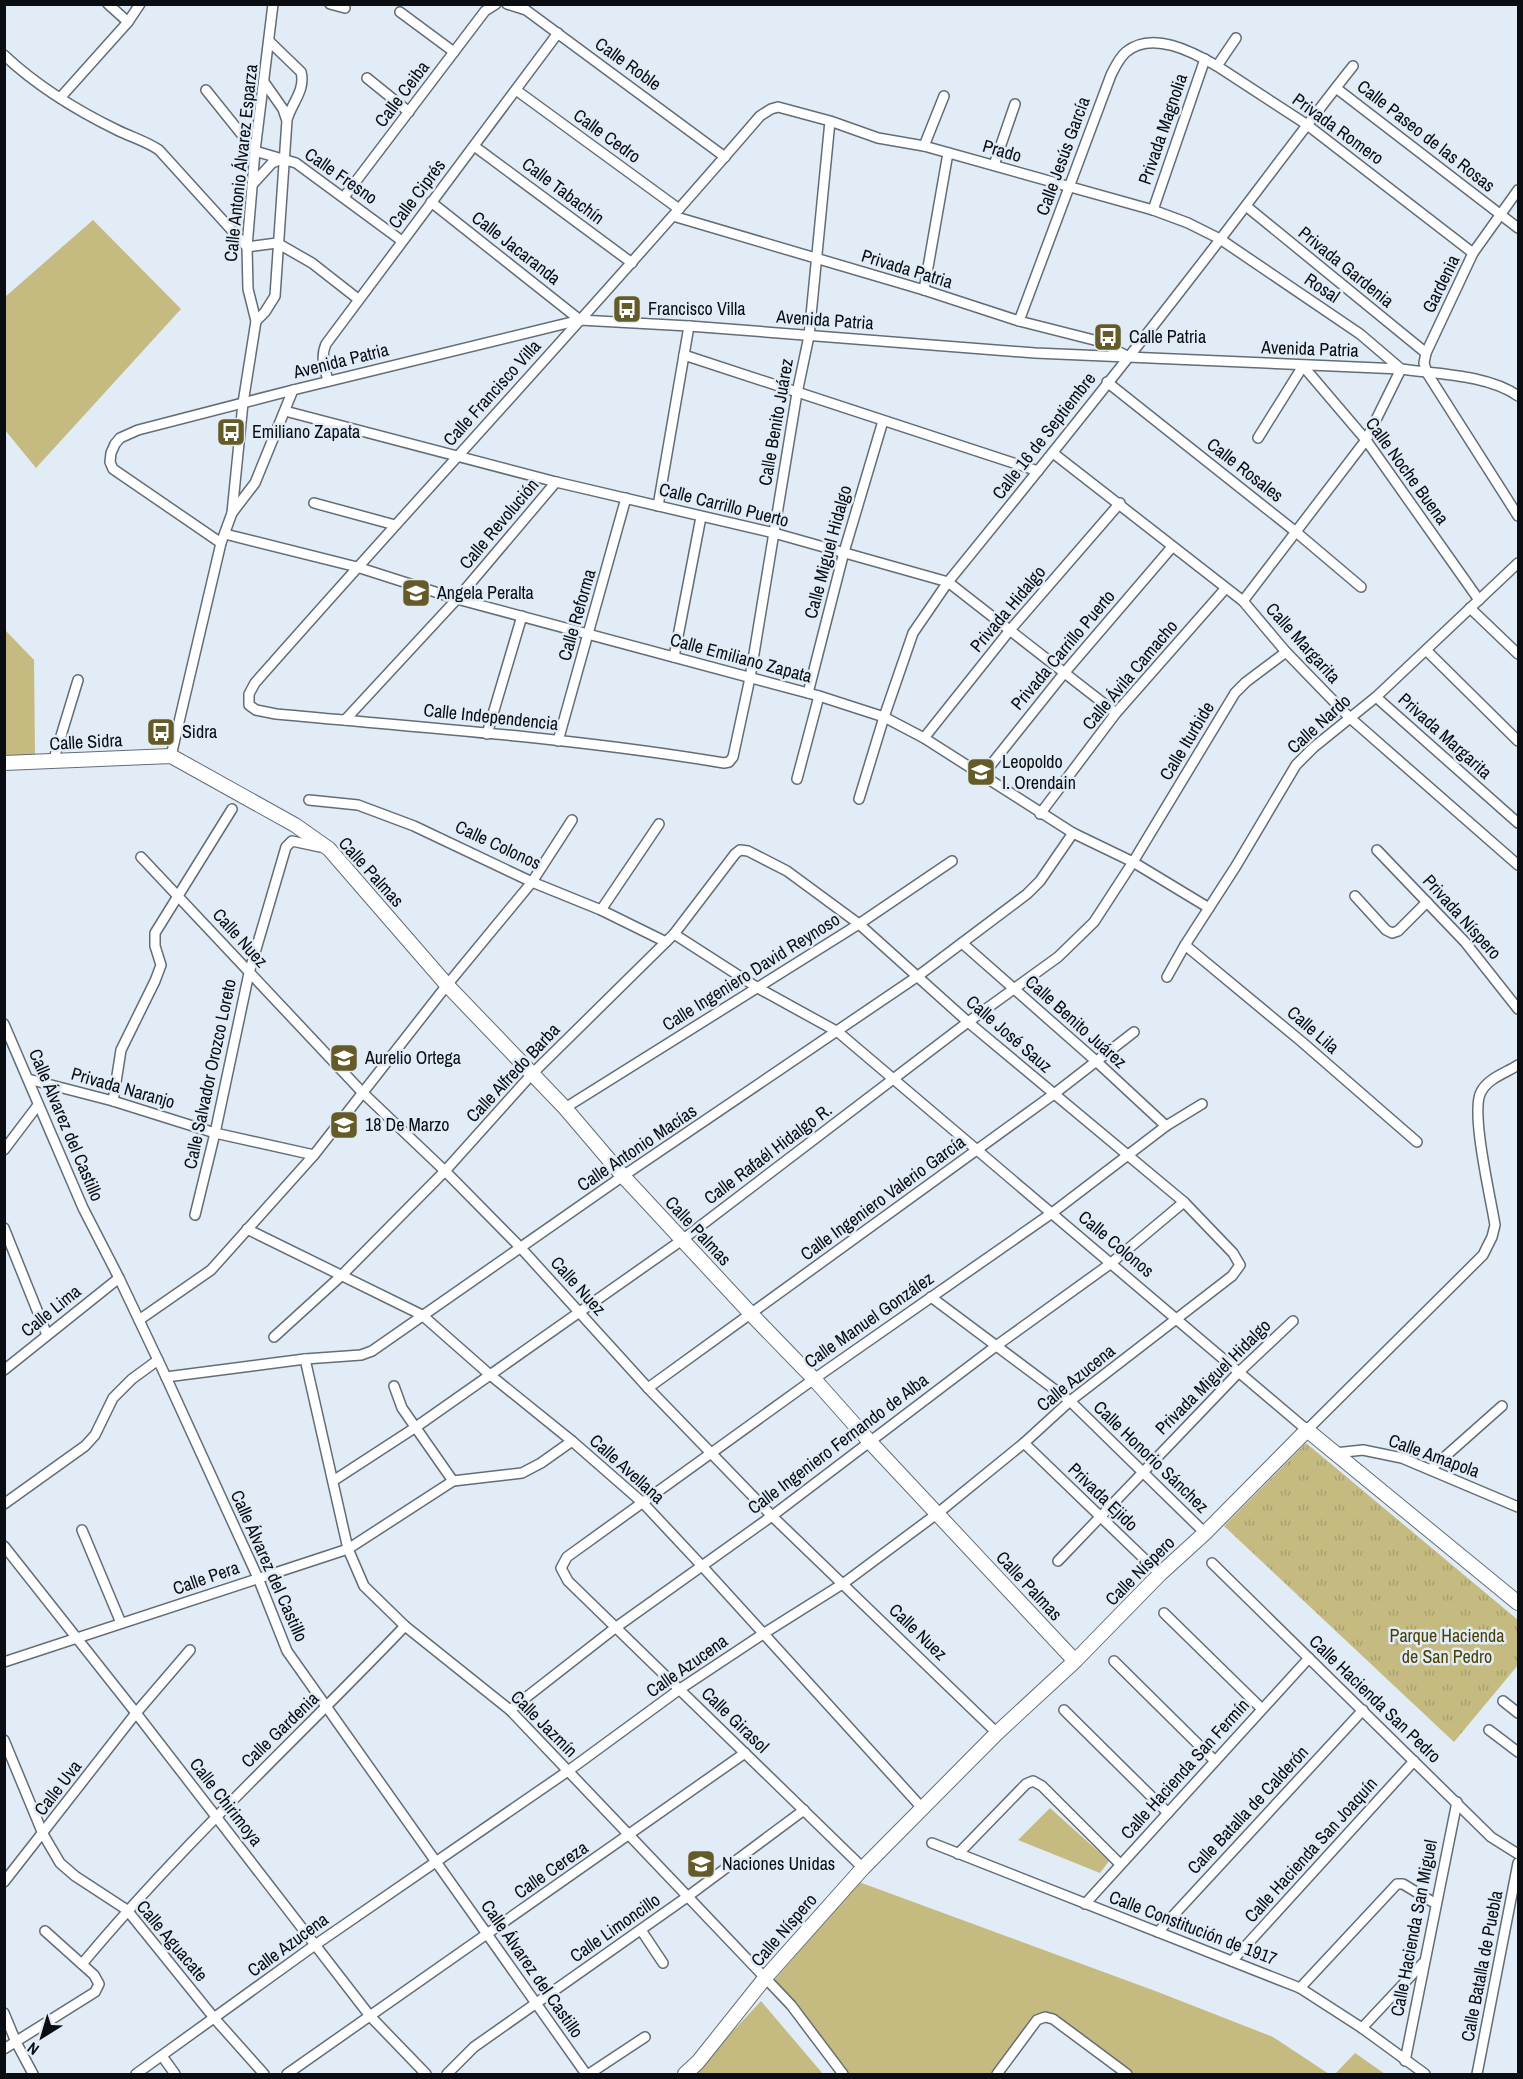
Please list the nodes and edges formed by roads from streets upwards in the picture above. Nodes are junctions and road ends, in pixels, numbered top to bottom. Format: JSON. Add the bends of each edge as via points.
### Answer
{"nodes":[{"id":1,"x":108,"y":4,"type":"edge"},
{"id":2,"x":140,"y":4,"type":"edge"},
{"id":3,"x":273,"y":4,"type":"edge"},
{"id":4,"x":330,"y":4,"type":"edge"},
{"id":5,"x":496,"y":4,"type":"edge"},
{"id":6,"x":507,"y":4,"type":"edge"},
{"id":7,"x":345,"y":8,"type":"dead end"},
{"id":8,"x":400,"y":12,"type":"dead end"},
{"id":9,"x":128,"y":22,"type":"junction"},
{"id":10,"x":558,"y":33,"type":"junction"},
{"id":11,"x":1236,"y":38,"type":"dead end"},
{"id":12,"x":270,"y":42,"type":"junction"},
{"id":13,"x":1173,"y":46,"type":"joint"},
{"id":14,"x":454,"y":52,"type":"junction"},
{"id":15,"x":4,"y":55,"type":"edge"},
{"id":16,"x":1205,"y":59,"type":"junction"},
{"id":17,"x":1217,"y":66,"type":"junction"},
{"id":18,"x":1353,"y":66,"type":"dead end"},
{"id":19,"x":367,"y":78,"type":"dead end"},
{"id":20,"x":264,"y":82,"type":"junction"},
{"id":21,"x":1336,"y":87,"type":"junction"},
{"id":22,"x":206,"y":90,"type":"dead end"},
{"id":23,"x":516,"y":90,"type":"junction"},
{"id":24,"x":944,"y":96,"type":"dead end"},
{"id":25,"x":60,"y":98,"type":"junction"},
{"id":26,"x":1015,"y":104,"type":"dead end"},
{"id":27,"x":771,"y":109,"type":"joint"},
{"id":28,"x":409,"y":112,"type":"junction"},
{"id":29,"x":287,"y":120,"type":"junction"},
{"id":30,"x":830,"y":121,"type":"junction"},
{"id":31,"x":1306,"y":124,"type":"junction"},
{"id":32,"x":474,"y":146,"type":"junction"},
{"id":33,"x":924,"y":146,"type":"junction"},
{"id":34,"x":255,"y":151,"type":"junction"},
{"id":35,"x":948,"y":153,"type":"junction"},
{"id":36,"x":725,"y":157,"type":"junction"},
{"id":37,"x":284,"y":158,"type":"junction"},
{"id":38,"x":994,"y":165,"type":"junction"},
{"id":39,"x":252,"y":185,"type":"junction"},
{"id":40,"x":1069,"y":188,"type":"junction"},
{"id":41,"x":1518,"y":190,"type":"edge"},
{"id":42,"x":344,"y":196,"type":"junction"},
{"id":43,"x":431,"y":202,"type":"junction"},
{"id":44,"x":1246,"y":206,"type":"junction"},
{"id":45,"x":1153,"y":210,"type":"junction"},
{"id":46,"x":676,"y":213,"type":"junction"},
{"id":47,"x":1500,"y":214,"type":"junction"},
{"id":48,"x":1518,"y":228,"type":"edge"},
{"id":49,"x":1220,"y":239,"type":"junction"},
{"id":50,"x":402,"y":241,"type":"junction"},
{"id":51,"x":277,"y":243,"type":"junction"},
{"id":52,"x":247,"y":247,"type":"junction"},
{"id":53,"x":1473,"y":254,"type":"junction"},
{"id":54,"x":818,"y":259,"type":"junction"},
{"id":55,"x":632,"y":263,"type":"junction"},
{"id":56,"x":924,"y":290,"type":"junction"},
{"id":57,"x":358,"y":299,"type":"junction"},
{"id":58,"x":580,"y":320,"type":"junction"},
{"id":59,"x":256,"y":321,"type":"junction"},
{"id":60,"x":1019,"y":321,"type":"junction"},
{"id":61,"x":688,"y":326,"type":"junction"},
{"id":62,"x":808,"y":336,"type":"junction"},
{"id":63,"x":1426,"y":353,"type":"junction"},
{"id":64,"x":684,"y":355,"type":"junction"},
{"id":65,"x":1129,"y":357,"type":"junction"},
{"id":66,"x":1303,"y":366,"type":"junction"},
{"id":67,"x":1401,"y":369,"type":"junction"},
{"id":68,"x":1427,"y":373,"type":"junction"},
{"id":69,"x":328,"y":381,"type":"junction"},
{"id":70,"x":1107,"y":382,"type":"junction"},
{"id":71,"x":293,"y":390,"type":"junction"},
{"id":72,"x":797,"y":393,"type":"junction"},
{"id":73,"x":1518,"y":396,"type":"edge"},
{"id":74,"x":243,"y":403,"type":"junction"},
{"id":75,"x":285,"y":411,"type":"junction"},
{"id":76,"x":883,"y":421,"type":"junction"},
{"id":77,"x":1258,"y":438,"type":"dead end"},
{"id":78,"x":1366,"y":440,"type":"junction"},
{"id":79,"x":1053,"y":453,"type":"junction"},
{"id":80,"x":457,"y":455,"type":"junction"},
{"id":81,"x":1038,"y":471,"type":"junction"},
{"id":82,"x":119,"y":474,"type":"joint"},
{"id":83,"x":556,"y":482,"type":"junction"},
{"id":84,"x":626,"y":498,"type":"junction"},
{"id":85,"x":314,"y":503,"type":"dead end"},
{"id":86,"x":1120,"y":503,"type":"junction"},
{"id":87,"x":658,"y":506,"type":"junction"},
{"id":88,"x":232,"y":513,"type":"junction"},
{"id":89,"x":1518,"y":516,"type":"edge"},
{"id":90,"x":701,"y":517,"type":"junction"},
{"id":91,"x":395,"y":525,"type":"junction"},
{"id":92,"x":1296,"y":532,"type":"junction"},
{"id":93,"x":774,"y":533,"type":"junction"},
{"id":94,"x":223,"y":538,"type":"junction"},
{"id":95,"x":1172,"y":547,"type":"junction"},
{"id":96,"x":844,"y":552,"type":"junction"},
{"id":97,"x":1518,"y":563,"type":"edge"},
{"id":98,"x":357,"y":567,"type":"junction"},
{"id":99,"x":948,"y":582,"type":"junction"},
{"id":100,"x":1361,"y":587,"type":"dead end"},
{"id":101,"x":1226,"y":589,"type":"junction"},
{"id":102,"x":457,"y":599,"type":"junction"},
{"id":103,"x":1479,"y":600,"type":"junction"},
{"id":104,"x":1243,"y":601,"type":"junction"},
{"id":105,"x":1470,"y":608,"type":"junction"},
{"id":106,"x":522,"y":616,"type":"junction"},
{"id":107,"x":1010,"y":630,"type":"junction"},
{"id":108,"x":589,"y":633,"type":"junction"},
{"id":109,"x":1426,"y":650,"type":"junction"},
{"id":110,"x":1286,"y":652,"type":"junction"},
{"id":111,"x":1518,"y":654,"type":"edge"},
{"id":112,"x":674,"y":657,"type":"junction"},
{"id":113,"x":1065,"y":672,"type":"junction"},
{"id":114,"x":750,"y":678,"type":"junction"},
{"id":115,"x":78,"y":680,"type":"dead end"},
{"id":116,"x":808,"y":693,"type":"junction"},
{"id":117,"x":819,"y":696,"type":"junction"},
{"id":118,"x":1376,"y":697,"type":"junction"},
{"id":119,"x":249,"y":705,"type":"joint"},
{"id":120,"x":1116,"y":713,"type":"junction"},
{"id":121,"x":884,"y":717,"type":"junction"},
{"id":122,"x":1349,"y":717,"type":"junction"},
{"id":123,"x":345,"y":720,"type":"junction"},
{"id":124,"x":487,"y":734,"type":"junction"},
{"id":125,"x":924,"y":738,"type":"junction"},
{"id":126,"x":558,"y":741,"type":"junction"},
{"id":127,"x":1518,"y":741,"type":"edge"},
{"id":128,"x":171,"y":756,"type":"junction"},
{"id":129,"x":53,"y":762,"type":"junction"},
{"id":130,"x":729,"y":762,"type":"joint"},
{"id":131,"x":4,"y":763,"type":"edge"},
{"id":132,"x":982,"y":776,"type":"junction"},
{"id":133,"x":797,"y":779,"type":"dead end"},
{"id":134,"x":859,"y":799,"type":"dead end"},
{"id":135,"x":309,"y":800,"type":"dead end"},
{"id":136,"x":232,"y":809,"type":"dead end"},
{"id":137,"x":1040,"y":814,"type":"junction"},
{"id":138,"x":572,"y":820,"type":"dead end"},
{"id":139,"x":659,"y":824,"type":"dead end"},
{"id":140,"x":1518,"y":824,"type":"edge"},
{"id":141,"x":1072,"y":833,"type":"junction"},
{"id":142,"x":329,"y":849,"type":"junction"},
{"id":143,"x":740,"y":850,"type":"joint"},
{"id":144,"x":1377,"y":850,"type":"dead end"},
{"id":145,"x":141,"y":856,"type":"dead end"},
{"id":146,"x":951,"y":861,"type":"dead end"},
{"id":147,"x":1133,"y":862,"type":"junction"},
{"id":148,"x":1518,"y":865,"type":"edge"},
{"id":149,"x":532,"y":882,"type":"junction"},
{"id":150,"x":179,"y":896,"type":"junction"},
{"id":151,"x":1355,"y":896,"type":"dead end"},
{"id":152,"x":1427,"y":903,"type":"junction"},
{"id":153,"x":1209,"y":908,"type":"junction"},
{"id":154,"x":601,"y":910,"type":"junction"},
{"id":155,"x":859,"y":924,"type":"junction"},
{"id":156,"x":674,"y":934,"type":"junction"},
{"id":157,"x":666,"y":942,"type":"junction"},
{"id":158,"x":962,"y":944,"type":"junction"},
{"id":159,"x":1185,"y":945,"type":"junction"},
{"id":160,"x":249,"y":973,"type":"junction"},
{"id":161,"x":918,"y":976,"type":"junction"},
{"id":162,"x":1167,"y":977,"type":"dead end"},
{"id":163,"x":447,"y":985,"type":"junction"},
{"id":164,"x":758,"y":988,"type":"junction"},
{"id":165,"x":1014,"y":990,"type":"junction"},
{"id":166,"x":1518,"y":1009,"type":"edge"},
{"id":167,"x":968,"y":1022,"type":"junction"},
{"id":168,"x":5,"y":1026,"type":"edge"},
{"id":169,"x":838,"y":1032,"type":"junction"},
{"id":170,"x":1134,"y":1032,"type":"dead end"},
{"id":171,"x":1096,"y":1061,"type":"junction"},
{"id":172,"x":1518,"y":1068,"type":"edge"},
{"id":173,"x":532,"y":1074,"type":"junction"},
{"id":174,"x":28,"y":1079,"type":"junction"},
{"id":175,"x":894,"y":1079,"type":"junction"},
{"id":176,"x":362,"y":1092,"type":"junction"},
{"id":177,"x":1054,"y":1094,"type":"junction"},
{"id":178,"x":113,"y":1101,"type":"junction"},
{"id":179,"x":1202,"y":1104,"type":"dead end"},
{"id":180,"x":38,"y":1105,"type":"junction"},
{"id":181,"x":565,"y":1108,"type":"junction"},
{"id":182,"x":1166,"y":1126,"type":"junction"},
{"id":183,"x":215,"y":1133,"type":"junction"},
{"id":184,"x":1417,"y":1142,"type":"dead end"},
{"id":185,"x":4,"y":1150,"type":"edge"},
{"id":186,"x":977,"y":1150,"type":"junction"},
{"id":187,"x":314,"y":1155,"type":"junction"},
{"id":188,"x":1127,"y":1156,"type":"junction"},
{"id":189,"x":445,"y":1171,"type":"junction"},
{"id":190,"x":622,"y":1176,"type":"junction"},
{"id":191,"x":1184,"y":1202,"type":"junction"},
{"id":192,"x":1052,"y":1213,"type":"junction"},
{"id":193,"x":195,"y":1215,"type":"dead end"},
{"id":194,"x":4,"y":1228,"type":"edge"},
{"id":195,"x":247,"y":1229,"type":"junction"},
{"id":196,"x":682,"y":1240,"type":"junction"},
{"id":197,"x":520,"y":1247,"type":"junction"},
{"id":198,"x":1110,"y":1264,"type":"junction"},
{"id":199,"x":1240,"y":1265,"type":"joint"},
{"id":200,"x":341,"y":1276,"type":"junction"},
{"id":201,"x":119,"y":1278,"type":"junction"},
{"id":202,"x":931,"y":1297,"type":"junction"},
{"id":203,"x":580,"y":1313,"type":"junction"},
{"id":204,"x":422,"y":1315,"type":"junction"},
{"id":205,"x":752,"y":1315,"type":"junction"},
{"id":206,"x":1177,"y":1318,"type":"junction"},
{"id":207,"x":139,"y":1320,"type":"junction"},
{"id":208,"x":1293,"y":1321,"type":"dead end"},
{"id":209,"x":47,"y":1335,"type":"junction"},
{"id":210,"x":274,"y":1337,"type":"dead end"},
{"id":211,"x":996,"y":1346,"type":"junction"},
{"id":212,"x":305,"y":1359,"type":"junction"},
{"id":213,"x":158,"y":1360,"type":"junction"},
{"id":214,"x":4,"y":1370,"type":"edge"},
{"id":215,"x":1239,"y":1372,"type":"junction"},
{"id":216,"x":489,"y":1374,"type":"junction"},
{"id":217,"x":166,"y":1377,"type":"junction"},
{"id":218,"x":814,"y":1379,"type":"junction"},
{"id":219,"x":394,"y":1386,"type":"dead end"},
{"id":220,"x":648,"y":1388,"type":"junction"},
{"id":221,"x":1070,"y":1401,"type":"junction"},
{"id":222,"x":1502,"y":1407,"type":"dead end"},
{"id":223,"x":416,"y":1428,"type":"junction"},
{"id":224,"x":1307,"y":1430,"type":"junction"},
{"id":225,"x":572,"y":1442,"type":"junction"},
{"id":226,"x":870,"y":1442,"type":"junction"},
{"id":227,"x":1024,"y":1443,"type":"junction"},
{"id":228,"x":711,"y":1453,"type":"junction"},
{"id":229,"x":1335,"y":1453,"type":"junction"},
{"id":230,"x":1431,"y":1469,"type":"junction"},
{"id":231,"x":1142,"y":1472,"type":"junction"},
{"id":232,"x":333,"y":1481,"type":"junction"},
{"id":233,"x":453,"y":1481,"type":"junction"},
{"id":234,"x":643,"y":1503,"type":"junction"},
{"id":235,"x":4,"y":1504,"type":"edge"},
{"id":236,"x":1518,"y":1507,"type":"edge"},
{"id":237,"x":938,"y":1513,"type":"junction"},
{"id":238,"x":772,"y":1516,"type":"junction"},
{"id":239,"x":1100,"y":1516,"type":"junction"},
{"id":240,"x":82,"y":1530,"type":"dead end"},
{"id":241,"x":1205,"y":1533,"type":"junction"},
{"id":242,"x":4,"y":1546,"type":"edge"},
{"id":243,"x":348,"y":1549,"type":"junction"},
{"id":244,"x":1058,"y":1561,"type":"dead end"},
{"id":245,"x":1212,"y":1563,"type":"dead end"},
{"id":246,"x":702,"y":1566,"type":"junction"},
{"id":247,"x":561,"y":1568,"type":"joint"},
{"id":248,"x":1160,"y":1574,"type":"junction"},
{"id":249,"x":258,"y":1578,"type":"junction"},
{"id":250,"x":844,"y":1583,"type":"junction"},
{"id":251,"x":1518,"y":1604,"type":"edge"},
{"id":252,"x":1164,"y":1613,"type":"dead end"},
{"id":253,"x":121,"y":1623,"type":"junction"},
{"id":254,"x":405,"y":1626,"type":"junction"},
{"id":255,"x":615,"y":1628,"type":"junction"},
{"id":256,"x":763,"y":1634,"type":"junction"},
{"id":257,"x":77,"y":1639,"type":"junction"},
{"id":258,"x":190,"y":1650,"type":"dead end"},
{"id":259,"x":1309,"y":1658,"type":"junction"},
{"id":260,"x":1075,"y":1661,"type":"junction"},
{"id":261,"x":1114,"y":1661,"type":"dead end"},
{"id":262,"x":4,"y":1662,"type":"edge"},
{"id":263,"x":680,"y":1689,"type":"junction"},
{"id":264,"x":1503,"y":1701,"type":"dead end"},
{"id":265,"x":326,"y":1708,"type":"junction"},
{"id":266,"x":1262,"y":1709,"type":"junction"},
{"id":267,"x":510,"y":1710,"type":"junction"},
{"id":268,"x":1064,"y":1710,"type":"dead end"},
{"id":269,"x":1363,"y":1710,"type":"junction"},
{"id":270,"x":136,"y":1713,"type":"junction"},
{"id":271,"x":1518,"y":1713,"type":"edge"},
{"id":272,"x":1489,"y":1730,"type":"dead end"},
{"id":273,"x":997,"y":1733,"type":"junction"},
{"id":274,"x":4,"y":1740,"type":"edge"},
{"id":275,"x":1518,"y":1752,"type":"edge"},
{"id":276,"x":745,"y":1753,"type":"junction"},
{"id":277,"x":1215,"y":1761,"type":"junction"},
{"id":278,"x":1414,"y":1761,"type":"junction"},
{"id":279,"x":568,"y":1771,"type":"junction"},
{"id":280,"x":1457,"y":1802,"type":"junction"},
{"id":281,"x":923,"y":1809,"type":"junction"},
{"id":282,"x":804,"y":1810,"type":"junction"},
{"id":283,"x":1168,"y":1813,"type":"junction"},
{"id":284,"x":216,"y":1816,"type":"junction"},
{"id":285,"x":43,"y":1834,"type":"junction"},
{"id":286,"x":629,"y":1835,"type":"junction"},
{"id":287,"x":932,"y":1843,"type":"dead end"},
{"id":288,"x":958,"y":1854,"type":"junction"},
{"id":289,"x":1518,"y":1854,"type":"edge"},
{"id":290,"x":437,"y":1862,"type":"junction"},
{"id":291,"x":1518,"y":1863,"type":"edge"},
{"id":292,"x":1120,"y":1864,"type":"junction"},
{"id":293,"x":863,"y":1868,"type":"junction"},
{"id":294,"x":4,"y":1882,"type":"edge"},
{"id":295,"x":687,"y":1897,"type":"junction"},
{"id":296,"x":1085,"y":1904,"type":"junction"},
{"id":297,"x":1436,"y":1904,"type":"junction"},
{"id":298,"x":127,"y":1910,"type":"junction"},
{"id":299,"x":641,"y":1930,"type":"junction"},
{"id":300,"x":45,"y":1931,"type":"dead end"},
{"id":301,"x":1158,"y":1932,"type":"junction"},
{"id":302,"x":488,"y":1935,"type":"junction"},
{"id":303,"x":315,"y":1945,"type":"junction"},
{"id":304,"x":1232,"y":1961,"type":"junction"},
{"id":305,"x":663,"y":1963,"type":"dead end"},
{"id":306,"x":1423,"y":1963,"type":"junction"},
{"id":307,"x":82,"y":1964,"type":"junction"},
{"id":308,"x":765,"y":1978,"type":"junction"},
{"id":309,"x":1300,"y":1988,"type":"junction"},
{"id":310,"x":536,"y":2003,"type":"junction"},
{"id":311,"x":4,"y":2013,"type":"edge"},
{"id":312,"x":370,"y":2016,"type":"junction"},
{"id":313,"x":215,"y":2019,"type":"junction"},
{"id":314,"x":1362,"y":2028,"type":"junction"},
{"id":315,"x":645,"y":2037,"type":"dead end"},
{"id":316,"x":16,"y":2042,"type":"junction"},
{"id":317,"x":4,"y":2049,"type":"edge"},
{"id":318,"x":162,"y":2056,"type":"junction"},
{"id":319,"x":1405,"y":2061,"type":"junction"},
{"id":320,"x":33,"y":2074,"type":"edge"},
{"id":321,"x":136,"y":2074,"type":"edge"},
{"id":322,"x":175,"y":2074,"type":"edge"},
{"id":323,"x":264,"y":2074,"type":"edge"},
{"id":324,"x":287,"y":2074,"type":"edge"},
{"id":325,"x":426,"y":2074,"type":"edge"},
{"id":326,"x":447,"y":2074,"type":"edge"},
{"id":327,"x":588,"y":2074,"type":"edge"},
{"id":328,"x":686,"y":2074,"type":"edge"},
{"id":329,"x":843,"y":2074,"type":"edge"},
{"id":330,"x":997,"y":2074,"type":"edge"},
{"id":331,"x":1127,"y":2074,"type":"edge"},
{"id":332,"x":1425,"y":2074,"type":"edge"},
{"id":333,"x":1477,"y":2074,"type":"edge"}],
"edges":[{"from":1,"to":9,"type":"street"},
{"from":2,"to":9,"type":"street"},
{"from":3,"to":12,"type":"street","name":"Calle Antonio Álvarez Esparza"},
{"from":4,"to":7,"type":"street"},
{"from":5,"to":14,"type":"street","name":"Calle Ceiba","via":[[485,11]]},
{"from":6,"to":10,"type":"street","name":"Calle Roble","via":[[526,10]]},
{"from":8,"to":14,"type":"street"},
{"from":9,"to":25,"type":"street"},
{"from":10,"to":23,"type":"street","name":"Calle Ciprés"},
{"from":10,"to":36,"type":"street","name":"Calle Roble"},
{"from":11,"to":17,"type":"street"},
{"from":12,"to":20,"type":"street","name":"Calle Antonio Álvarez Esparza"},
{"from":12,"to":29,"type":"street","name":"Calle Antonio Álvarez Esparza","via":[[302,72],[303,86]]},
{"from":13,"to":16,"type":"street","name":"Privada Romero"},
{"from":13,"to":40,"type":"street","name":"Calle Jesús García","via":[[1139,44],[1117,62]]},
{"from":14,"to":28,"type":"street","name":"Calle Ceiba"},
{"from":15,"to":25,"type":"street"},
{"from":16,"to":17,"type":"street","name":"Privada Romero"},
{"from":16,"to":45,"type":"street","name":"Privada Magnolia"},
{"from":17,"to":31,"type":"street","name":"Privada Romero"},
{"from":18,"to":21,"type":"street","name":"Calle 16 de Septiembre"},
{"from":19,"to":28,"type":"street"},
{"from":20,"to":29,"type":"street"},
{"from":20,"to":34,"type":"street","name":"Calle Antonio Álvarez Esparza"},
{"from":21,"to":31,"type":"street","name":"Calle 16 de Septiembre"},
{"from":21,"to":47,"type":"street","name":"Calle Paseo de las Rosas"},
{"from":22,"to":34,"type":"street"},
{"from":23,"to":32,"type":"street","name":"Calle Ciprés"},
{"from":23,"to":46,"type":"street","name":"Calle Cedro"},
{"from":24,"to":33,"type":"street"},
{"from":25,"to":52,"type":"street","via":[[159,150]]},
{"from":26,"to":38,"type":"street"},
{"from":27,"to":30,"type":"street","name":"Prado","via":[[786,108]]},
{"from":27,"to":36,"type":"street","name":"Calle Francisco Villa","via":[[760,116]]},
{"from":28,"to":42,"type":"street","name":"Calle Ceiba"},
{"from":29,"to":37,"type":"street","name":"Calle Antonio Álvarez Esparza"},
{"from":30,"to":33,"type":"street","name":"Prado","via":[[878,138]]},
{"from":30,"to":54,"type":"street","name":"Calle Benito Juárez"},
{"from":31,"to":44,"type":"street","name":"Calle 16 de Septiembre"},
{"from":31,"to":53,"type":"street","name":"Privada Romero"},
{"from":32,"to":43,"type":"street","name":"Calle Ciprés"},
{"from":32,"to":55,"type":"street","name":"Calle Tabachín"},
{"from":33,"to":35,"type":"street","name":"Prado"},
{"from":34,"to":37,"type":"street","name":"Calle Fresno"},
{"from":34,"to":39,"type":"street","name":"Calle Antonio Álvarez Esparza"},
{"from":35,"to":38,"type":"street","name":"Prado"},
{"from":35,"to":56,"type":"street"},
{"from":36,"to":46,"type":"street","name":"Calle Francisco Villa"},
{"from":37,"to":39,"type":"street","via":[[272,163]]},
{"from":37,"to":42,"type":"street","name":"Calle Fresno"},
{"from":37,"to":51,"type":"street","name":"Calle Antonio Álvarez Esparza"},
{"from":38,"to":40,"type":"street","name":"Prado"},
{"from":39,"to":52,"type":"street","name":"Calle Antonio Álvarez Esparza"},
{"from":40,"to":45,"type":"street","name":"Prado"},
{"from":40,"to":60,"type":"street","name":"Calle Jesús García"},
{"from":41,"to":47,"type":"street","name":"Calle Paseo de las Rosas"},
{"from":42,"to":50,"type":"street","name":"Calle Fresno"},
{"from":43,"to":50,"type":"street","name":"Calle Ciprés"},
{"from":43,"to":58,"type":"street","name":"Calle Jacaranda"},
{"from":44,"to":49,"type":"street","name":"Calle 16 de Septiembre"},
{"from":44,"to":63,"type":"street","name":"Privada Gardenia"},
{"from":45,"to":49,"type":"street","name":"Prado"},
{"from":46,"to":54,"type":"street","name":"Privada Patria"},
{"from":46,"to":55,"type":"street","name":"Calle Francisco Villa"},
{"from":47,"to":48,"type":"street"},
{"from":47,"to":53,"type":"street","name":"Gardenia"},
{"from":49,"to":65,"type":"street","name":"Calle 16 de Septiembre"},
{"from":49,"to":67,"type":"street","name":"Rosal","via":[[1360,334]]},
{"from":50,"to":57,"type":"street","name":"Calle Ciprés"},
{"from":51,"to":52,"type":"street"},
{"from":51,"to":57,"type":"street","via":[[312,263]]},
{"from":51,"to":59,"type":"street","name":"Calle Antonio Álvarez Esparza","via":[[275,296]]},
{"from":52,"to":59,"type":"street","name":"Calle Antonio Álvarez Esparza","via":[[248,289]]},
{"from":53,"to":63,"type":"street","name":"Gardenia"},
{"from":54,"to":56,"type":"street","name":"Privada Patria"},
{"from":54,"to":62,"type":"street","name":"Calle Benito Juárez"},
{"from":55,"to":58,"type":"street","name":"Calle Francisco Villa"},
{"from":56,"to":60,"type":"street","name":"Privada Patria"},
{"from":57,"to":69,"type":"street","name":"Calle Ciprés","via":[[322,351]]},
{"from":58,"to":61,"type":"street","name":"Avenida Patria"},
{"from":58,"to":69,"type":"street","name":"Avenida Patria"},
{"from":58,"to":80,"type":"street","name":"Calle Francisco Villa"},
{"from":59,"to":74,"type":"street","name":"Calle Antonio Álvarez Esparza"},
{"from":60,"to":65,"type":"street","name":"Privada Patria","via":[[1098,341]]},
{"from":61,"to":62,"type":"street","name":"Avenida Patria"},
{"from":61,"to":64,"type":"street"},
{"from":62,"to":65,"type":"street","name":"Avenida Patria"},
{"from":62,"to":72,"type":"street","name":"Calle Benito Juárez"},
{"from":63,"to":68,"type":"street","name":"Gardenia"},
{"from":64,"to":72,"type":"street"},
{"from":64,"to":87,"type":"street"},
{"from":65,"to":66,"type":"street","name":"Avenida Patria"},
{"from":65,"to":70,"type":"street","name":"Calle 16 de Septiembre"},
{"from":66,"to":67,"type":"street","name":"Avenida Patria"},
{"from":66,"to":77,"type":"street"},
{"from":66,"to":78,"type":"street","name":"Calle Noche Buena"},
{"from":67,"to":68,"type":"street","name":"Avenida Patria"},
{"from":67,"to":78,"type":"street"},
{"from":68,"to":73,"type":"street","name":"Avenida Patria","via":[[1488,383]]},
{"from":68,"to":89,"type":"street"},
{"from":69,"to":71,"type":"street","name":"Avenida Patria"},
{"from":70,"to":79,"type":"street","name":"Calle 16 de Septiembre"},
{"from":70,"to":92,"type":"street","name":"Calle Rosales"},
{"from":71,"to":74,"type":"street","name":"Avenida Patria"},
{"from":71,"to":75,"type":"street","name":"Calle Antonio Álvarez Esparza"},
{"from":72,"to":76,"type":"street"},
{"from":72,"to":93,"type":"street","name":"Calle Benito Juárez"},
{"from":74,"to":82,"type":"street","name":"Avenida Patria","via":[[120,438],[110,462]]},
{"from":74,"to":88,"type":"street","name":"Calle Antonio Álvarez Esparza"},
{"from":75,"to":80,"type":"street","name":"Calle Carrillo Puerto"},
{"from":75,"to":88,"type":"street","name":"Calle Antonio Álvarez Esparza","via":[[255,483]]},
{"from":76,"to":81,"type":"street"},
{"from":76,"to":96,"type":"street","name":"Calle Miguel Hidalgo"},
{"from":78,"to":92,"type":"street"},
{"from":78,"to":103,"type":"street","name":"Calle Noche Buena"},
{"from":79,"to":81,"type":"street","name":"Calle 16 de Septiembre"},
{"from":79,"to":86,"type":"street","name":"Calle Margarita"},
{"from":80,"to":83,"type":"street","name":"Calle Carrillo Puerto"},
{"from":80,"to":91,"type":"street","name":"Calle Francisco Villa"},
{"from":81,"to":99,"type":"street","name":"Calle 16 de Septiembre"},
{"from":82,"to":94,"type":"street","name":"Calle Emiliano Zapata"},
{"from":83,"to":84,"type":"street","name":"Calle Carrillo Puerto"},
{"from":83,"to":102,"type":"street","name":"Calle Revolución"},
{"from":84,"to":87,"type":"street","name":"Calle Carrillo Puerto"},
{"from":84,"to":108,"type":"street","name":"Calle Reforma"},
{"from":85,"to":91,"type":"street"},
{"from":86,"to":95,"type":"street","name":"Calle Margarita"},
{"from":86,"to":107,"type":"street","name":"Privada Hidalgo"},
{"from":87,"to":90,"type":"street","name":"Calle Carrillo Puerto"},
{"from":88,"to":94,"type":"street","name":"Calle Antonio Álvarez Esparza"},
{"from":90,"to":93,"type":"street","name":"Calle Carrillo Puerto"},
{"from":90,"to":112,"type":"street"},
{"from":91,"to":98,"type":"street","name":"Calle Francisco Villa"},
{"from":92,"to":100,"type":"street","name":"Calle Rosales"},
{"from":92,"to":104,"type":"street"},
{"from":93,"to":96,"type":"street","name":"Calle Carrillo Puerto"},
{"from":93,"to":114,"type":"street","name":"Calle Benito Juárez"},
{"from":94,"to":98,"type":"street","name":"Calle Emiliano Zapata"},
{"from":94,"to":128,"type":"street","name":"Calle Antonio Álvarez Esparza"},
{"from":95,"to":101,"type":"street","name":"Calle Margarita"},
{"from":95,"to":113,"type":"street","name":"Privada Carrillo Puerto"},
{"from":96,"to":99,"type":"street","name":"Calle Carrillo Puerto"},
{"from":96,"to":116,"type":"street","name":"Calle Miguel Hidalgo"},
{"from":97,"to":103,"type":"street","name":"Calle Nardo"},
{"from":98,"to":102,"type":"street","name":"Calle Emiliano Zapata"},
{"from":98,"to":119,"type":"street","name":"Calle Francisco Villa","via":[[255,683]]},
{"from":99,"to":107,"type":"street","name":"Calle Carrillo Puerto"},
{"from":99,"to":121,"type":"street","name":"Calle 16 de Septiembre","via":[[914,633]]},
{"from":101,"to":104,"type":"street","name":"Calle Margarita"},
{"from":101,"to":120,"type":"street","name":"Calle Ávila Camacho"},
{"from":102,"to":106,"type":"street","name":"Calle Emiliano Zapata"},
{"from":102,"to":123,"type":"street","name":"Calle Revolución"},
{"from":103,"to":105,"type":"street","name":"Calle Nardo"},
{"from":104,"to":110,"type":"street","name":"Calle Margarita"},
{"from":105,"to":109,"type":"street","name":"Calle Nardo"},
{"from":105,"to":111,"type":"street"},
{"from":106,"to":108,"type":"street","name":"Calle Emiliano Zapata"},
{"from":106,"to":124,"type":"street"},
{"from":107,"to":113,"type":"street","name":"Calle Carrillo Puerto"},
{"from":107,"to":125,"type":"street","name":"Privada Hidalgo"},
{"from":108,"to":112,"type":"street","name":"Calle Emiliano Zapata"},
{"from":108,"to":126,"type":"street","name":"Calle Reforma"},
{"from":109,"to":118,"type":"street","name":"Calle Nardo"},
{"from":109,"to":127,"type":"street"},
{"from":110,"to":122,"type":"street","name":"Calle Margarita"},
{"from":110,"to":147,"type":"street","name":"Calle Iturbide","via":[[1235,693]]},
{"from":112,"to":114,"type":"street","name":"Calle Emiliano Zapata"},
{"from":113,"to":120,"type":"street","name":"Calle Carrillo Puerto"},
{"from":113,"to":132,"type":"street","name":"Privada Carrillo Puerto"},
{"from":114,"to":116,"type":"street","name":"Calle Emiliano Zapata"},
{"from":114,"to":130,"type":"street","name":"Calle Benito Juárez"},
{"from":115,"to":129,"type":"street"},
{"from":116,"to":117,"type":"street","name":"Calle Emiliano Zapata"},
{"from":117,"to":121,"type":"street","name":"Calle Emiliano Zapata"},
{"from":117,"to":133,"type":"street"},
{"from":118,"to":122,"type":"street","name":"Calle Nardo"},
{"from":118,"to":140,"type":"street","name":"Privada Margarita"},
{"from":119,"to":123,"type":"street","name":"Calle Independencia","via":[[276,714]]},
{"from":120,"to":137,"type":"street","name":"Calle Ávila Camacho"},
{"from":121,"to":125,"type":"street","name":"Calle Emiliano Zapata"},
{"from":121,"to":134,"type":"street","name":"Calle 16 de Septiembre"},
{"from":122,"to":148,"type":"street","name":"Calle Margarita"},
{"from":122,"to":153,"type":"street","name":"Calle Nardo","via":[[1296,765]]},
{"from":123,"to":124,"type":"street","name":"Calle Independencia"},
{"from":124,"to":126,"type":"street","name":"Calle Independencia"},
{"from":125,"to":132,"type":"street","name":"Calle Emiliano Zapata"},
{"from":126,"to":130,"type":"street","name":"Calle Independencia"},
{"from":128,"to":129,"type":"street","name":"Calle Sidra"},
{"from":128,"to":142,"type":"street","name":"Calle Palmas","via":[[295,825]]},
{"from":129,"to":131,"type":"street","name":"Calle Sidra"},
{"from":132,"to":137,"type":"street","name":"Calle Emiliano Zapata"},
{"from":135,"to":149,"type":"street","name":"Calle Colonos","via":[[358,805],[414,826]]},
{"from":136,"to":150,"type":"street"},
{"from":137,"to":141,"type":"street","name":"Calle Emiliano Zapata"},
{"from":138,"to":149,"type":"street"},
{"from":139,"to":154,"type":"street"},
{"from":141,"to":147,"type":"street","name":"Calle Emiliano Zapata"},
{"from":141,"to":158,"type":"street","name":"Calle Antonio Macías","via":[[1040,881]]},
{"from":142,"to":160,"type":"street","name":"Calle Salvador Orozco Loreto","via":[[296,841],[288,844]]},
{"from":142,"to":163,"type":"street","name":"Calle Palmas"},
{"from":143,"to":155,"type":"street","name":"Calle José Sauz","via":[[787,871]]},
{"from":143,"to":156,"type":"street","name":"Calle Alfredo Barba"},
{"from":144,"to":152,"type":"street","name":"Privada Níspero"},
{"from":145,"to":150,"type":"street","name":"Calle Nuez"},
{"from":146,"to":155,"type":"street","name":"Calle Ingeniero David Reynoso"},
{"from":147,"to":153,"type":"street","name":"Calle Emiliano Zapata"},
{"from":147,"to":165,"type":"street","name":"Calle Rafaél Hidalgo R.","via":[[1094,922],[1076,942]]},
{"from":149,"to":154,"type":"street","name":"Calle Colonos"},
{"from":149,"to":163,"type":"street"},
{"from":150,"to":160,"type":"street","name":"Calle Nuez"},
{"from":150,"to":178,"type":"street","via":[[155,933],[161,965],[121,1050]]},
{"from":151,"to":152,"type":"street","via":[[1392,933]]},
{"from":152,"to":166,"type":"street","name":"Privada Níspero","via":[[1465,942]]},
{"from":153,"to":159,"type":"street","name":"Calle Nardo"},
{"from":154,"to":157,"type":"street","name":"Calle Colonos"},
{"from":155,"to":161,"type":"street","name":"Calle José Sauz"},
{"from":155,"to":164,"type":"street","name":"Calle Ingeniero David Reynoso"},
{"from":156,"to":157,"type":"street","name":"Calle Alfredo Barba"},
{"from":156,"to":164,"type":"street","name":"Calle Colonos"},
{"from":157,"to":173,"type":"street","name":"Calle Alfredo Barba"},
{"from":158,"to":161,"type":"street","name":"Calle Antonio Macías"},
{"from":158,"to":165,"type":"street","name":"Calle Benito Juárez"},
{"from":159,"to":162,"type":"street","name":"Calle Nardo"},
{"from":159,"to":184,"type":"street","name":"Calle Lila"},
{"from":160,"to":176,"type":"street","name":"Calle Nuez"},
{"from":160,"to":183,"type":"street","name":"Calle Salvador Orozco Loreto"},
{"from":161,"to":167,"type":"street","name":"Calle José Sauz"},
{"from":161,"to":169,"type":"street","name":"Calle Antonio Macías"},
{"from":163,"to":173,"type":"street","name":"Calle Palmas"},
{"from":163,"to":176,"type":"street"},
{"from":164,"to":169,"type":"street","name":"Calle Colonos"},
{"from":164,"to":181,"type":"street","name":"Calle Ingeniero David Reynoso"},
{"from":165,"to":167,"type":"street","name":"Calle Rafaél Hidalgo R."},
{"from":165,"to":171,"type":"street","name":"Calle Benito Juárez"},
{"from":167,"to":175,"type":"street","name":"Calle Rafaél Hidalgo R."},
{"from":167,"to":177,"type":"street","name":"Calle José Sauz"},
{"from":168,"to":174,"type":"street","name":"Calle Álvarez del Castillo"},
{"from":169,"to":175,"type":"street","name":"Calle Colonos"},
{"from":169,"to":190,"type":"street","name":"Calle Antonio Macías"},
{"from":170,"to":171,"type":"street","name":"Calle Ingeniero Valerio García"},
{"from":171,"to":177,"type":"street","name":"Calle Ingeniero Valerio García"},
{"from":171,"to":182,"type":"street","name":"Calle Benito Juárez"},
{"from":172,"to":224,"type":"street","name":"Calle Níspero","via":[[1489,1082],[1479,1096],[1478,1131],[1495,1225],[1483,1255]]},
{"from":173,"to":181,"type":"street","name":"Calle Palmas"},
{"from":173,"to":189,"type":"street","name":"Calle Alfredo Barba"},
{"from":174,"to":178,"type":"street","name":"Privada Naranjo"},
{"from":174,"to":180,"type":"street","name":"Calle Álvarez del Castillo"},
{"from":175,"to":186,"type":"street","name":"Calle Colonos"},
{"from":175,"to":196,"type":"street","name":"Calle Rafaél Hidalgo R."},
{"from":176,"to":187,"type":"street"},
{"from":176,"to":189,"type":"street","name":"Calle Nuez"},
{"from":177,"to":186,"type":"street","name":"Calle Ingeniero Valerio García"},
{"from":177,"to":188,"type":"street","name":"Calle José Sauz"},
{"from":178,"to":183,"type":"street","name":"Privada Naranjo"},
{"from":179,"to":182,"type":"street","name":"Calle Manuel González"},
{"from":180,"to":185,"type":"street"},
{"from":180,"to":201,"type":"street","name":"Calle Álvarez del Castillo"},
{"from":181,"to":190,"type":"street","name":"Calle Palmas"},
{"from":182,"to":188,"type":"street","name":"Calle Manuel González"},
{"from":183,"to":187,"type":"street","name":"Privada Naranjo"},
{"from":183,"to":193,"type":"street","name":"Calle Salvador Orozco Loreto"},
{"from":186,"to":192,"type":"street","name":"Calle Colonos"},
{"from":186,"to":205,"type":"street","name":"Calle Ingeniero Valerio García"},
{"from":187,"to":195,"type":"street"},
{"from":188,"to":191,"type":"street","name":"Calle José Sauz"},
{"from":188,"to":192,"type":"street","name":"Calle Manuel González"},
{"from":189,"to":197,"type":"street","name":"Calle Nuez"},
{"from":189,"to":200,"type":"street","name":"Calle Alfredo Barba"},
{"from":190,"to":196,"type":"street","name":"Calle Palmas"},
{"from":190,"to":197,"type":"street","name":"Calle Antonio Macías"},
{"from":191,"to":198,"type":"street","name":"Calle Ingeniero Fernando de Alba"},
{"from":191,"to":199,"type":"street","name":"Calle José Sauz"},
{"from":192,"to":198,"type":"street","name":"Calle Colonos"},
{"from":192,"to":202,"type":"street","name":"Calle Manuel González"},
{"from":194,"to":209,"type":"street"},
{"from":195,"to":200,"type":"street","name":"Calle Avellana"},
{"from":195,"to":207,"type":"street","via":[[211,1270]]},
{"from":196,"to":203,"type":"street","name":"Calle Rafaél Hidalgo R."},
{"from":196,"to":205,"type":"street","name":"Calle Palmas"},
{"from":197,"to":203,"type":"street","name":"Calle Nuez"},
{"from":197,"to":204,"type":"street","name":"Calle Antonio Macías"},
{"from":198,"to":206,"type":"street","name":"Calle Colonos"},
{"from":198,"to":211,"type":"street","name":"Calle Ingeniero Fernando de Alba"},
{"from":199,"to":206,"type":"street","name":"Calle Azucena","via":[[1232,1276]]},
{"from":200,"to":204,"type":"street","name":"Calle Avellana"},
{"from":200,"to":210,"type":"street","name":"Calle Alfredo Barba"},
{"from":201,"to":207,"type":"street","name":"Calle Álvarez del Castillo"},
{"from":201,"to":209,"type":"street","name":"Calle Lima"},
{"from":202,"to":211,"type":"street","name":"Calle Honorio Sánchez"},
{"from":202,"to":218,"type":"street","name":"Calle Manuel González"},
{"from":203,"to":216,"type":"street","name":"Calle Rafaél Hidalgo R."},
{"from":203,"to":220,"type":"street","name":"Calle Nuez"},
{"from":204,"to":212,"type":"street","name":"Calle Antonio Macías","via":[[372,1351]]},
{"from":204,"to":216,"type":"street","name":"Calle Avellana"},
{"from":205,"to":218,"type":"street","name":"Calle Palmas"},
{"from":205,"to":220,"type":"street","name":"Calle Ingeniero Valerio García"},
{"from":206,"to":215,"type":"street","name":"Calle Colonos"},
{"from":206,"to":221,"type":"street","name":"Calle Azucena"},
{"from":207,"to":213,"type":"street","name":"Calle Álvarez del Castillo"},
{"from":208,"to":215,"type":"street","name":"Privada Miguel Hidalgo"},
{"from":209,"to":214,"type":"street","name":"Calle Lima"},
{"from":211,"to":221,"type":"street","name":"Calle Honorio Sánchez"},
{"from":211,"to":226,"type":"street","name":"Calle Ingeniero Fernando de Alba"},
{"from":212,"to":217,"type":"street","name":"Calle Antonio Macías"},
{"from":212,"to":232,"type":"street","name":"Calle Jazmín"},
{"from":213,"to":217,"type":"street","name":"Calle Álvarez del Castillo"},
{"from":213,"to":235,"type":"street","via":[[113,1398],[95,1435],[85,1446]]},
{"from":215,"to":224,"type":"street","name":"Calle Colonos"},
{"from":215,"to":231,"type":"street","name":"Privada Miguel Hidalgo"},
{"from":216,"to":223,"type":"street","name":"Calle Rafaél Hidalgo R."},
{"from":216,"to":225,"type":"street","name":"Calle Avellana"},
{"from":217,"to":249,"type":"street","name":"Calle Álvarez del Castillo"},
{"from":218,"to":226,"type":"street","name":"Calle Palmas"},
{"from":218,"to":228,"type":"street","name":"Calle Manuel González"},
{"from":219,"to":223,"type":"street","via":[[402,1408]]},
{"from":220,"to":228,"type":"street","name":"Calle Nuez"},
{"from":221,"to":227,"type":"street","name":"Calle Azucena"},
{"from":221,"to":231,"type":"street","name":"Calle Honorio Sánchez"},
{"from":222,"to":230,"type":"street"},
{"from":223,"to":232,"type":"street","name":"Calle Rafaél Hidalgo R."},
{"from":223,"to":233,"type":"street"},
{"from":224,"to":229,"type":"street","name":"Calle Colonos"},
{"from":224,"to":241,"type":"street","name":"Calle Níspero"},
{"from":225,"to":233,"type":"street","name":"Calle Pera","via":[[522,1473]]},
{"from":225,"to":234,"type":"street","name":"Calle Avellana"},
{"from":226,"to":237,"type":"street","name":"Calle Palmas"},
{"from":226,"to":238,"type":"street","name":"Calle Ingeniero Fernando de Alba"},
{"from":227,"to":237,"type":"street","name":"Calle Azucena"},
{"from":227,"to":239,"type":"street","name":"Privada Ejido"},
{"from":228,"to":234,"type":"street","name":"Calle Manuel González"},
{"from":228,"to":238,"type":"street","name":"Calle Nuez"},
{"from":229,"to":230,"type":"street","name":"Calle Amapola","via":[[1363,1449]]},
{"from":229,"to":251,"type":"street","name":"Calle Colonos"},
{"from":230,"to":236,"type":"street","name":"Calle Amapola"},
{"from":231,"to":239,"type":"street","name":"Privada Miguel Hidalgo"},
{"from":231,"to":241,"type":"street","name":"Calle Honorio Sánchez"},
{"from":232,"to":243,"type":"street","name":"Calle Jazmín"},
{"from":233,"to":243,"type":"street","name":"Calle Pera"},
{"from":234,"to":246,"type":"street","name":"Calle Avellana"},
{"from":234,"to":247,"type":"street","name":"Calle Manuel González","via":[[567,1557]]},
{"from":237,"to":250,"type":"street","name":"Calle Azucena"},
{"from":237,"to":260,"type":"street","name":"Calle Palmas"},
{"from":238,"to":246,"type":"street","name":"Calle Ingeniero Fernando de Alba"},
{"from":238,"to":250,"type":"street","name":"Calle Nuez"},
{"from":239,"to":244,"type":"street","name":"Privada Miguel Hidalgo"},
{"from":239,"to":248,"type":"street","name":"Privada Ejido"},
{"from":240,"to":253,"type":"street"},
{"from":241,"to":248,"type":"street","name":"Calle Níspero"},
{"from":242,"to":257,"type":"street","name":"Calle Chirimoya"},
{"from":243,"to":249,"type":"street","name":"Calle Pera"},
{"from":243,"to":254,"type":"street","name":"Calle Jazmín","via":[[364,1586]]},
{"from":245,"to":259,"type":"street","name":"Calle Hacienda San Pedro"},
{"from":246,"to":255,"type":"street","name":"Calle Ingeniero Fernando de Alba"},
{"from":246,"to":256,"type":"street","name":"Calle Avellana"},
{"from":247,"to":255,"type":"street","name":"Calle Girasol","via":[[568,1581]]},
{"from":248,"to":260,"type":"street","name":"Calle Níspero"},
{"from":249,"to":253,"type":"street","name":"Calle Pera"},
{"from":249,"to":265,"type":"street","name":"Calle Álvarez del Castillo","via":[[287,1651]]},
{"from":250,"to":256,"type":"street","name":"Calle Azucena"},
{"from":250,"to":273,"type":"street","name":"Calle Nuez"},
{"from":252,"to":266,"type":"street"},
{"from":253,"to":257,"type":"street","name":"Calle Pera"},
{"from":254,"to":265,"type":"street","name":"Calle Gardenia"},
{"from":254,"to":267,"type":"street","name":"Calle Jazmín"},
{"from":255,"to":263,"type":"street","name":"Calle Girasol"},
{"from":255,"to":267,"type":"street","name":"Calle Ingeniero Fernando de Alba"},
{"from":256,"to":263,"type":"street","name":"Calle Azucena"},
{"from":256,"to":281,"type":"street","name":"Calle Avellana"},
{"from":257,"to":262,"type":"street","name":"Calle Pera"},
{"from":257,"to":270,"type":"street","name":"Calle Chirimoya"},
{"from":258,"to":270,"type":"street","name":"Calle Uva"},
{"from":259,"to":266,"type":"street","name":"Calle Hacienda San Fermín"},
{"from":259,"to":269,"type":"street","name":"Calle Hacienda San Pedro"},
{"from":260,"to":273,"type":"street","name":"Calle Níspero"},
{"from":261,"to":277,"type":"street"},
{"from":263,"to":276,"type":"street","name":"Calle Girasol"},
{"from":263,"to":279,"type":"street","name":"Calle Azucena"},
{"from":264,"to":271,"type":"street"},
{"from":265,"to":284,"type":"street","name":"Calle Gardenia"},
{"from":265,"to":290,"type":"street","name":"Calle Álvarez del Castillo"},
{"from":266,"to":277,"type":"street","name":"Calle Hacienda San Fermín"},
{"from":267,"to":279,"type":"street","name":"Calle Jazmín"},
{"from":268,"to":283,"type":"street"},
{"from":269,"to":278,"type":"street","name":"Calle Hacienda San Pedro"},
{"from":269,"to":301,"type":"street","name":"Calle Batalla de Calderón"},
{"from":270,"to":284,"type":"street","name":"Calle Chirimoya"},
{"from":270,"to":285,"type":"street","name":"Calle Uva"},
{"from":272,"to":275,"type":"street"},
{"from":273,"to":281,"type":"street","name":"Calle Níspero"},
{"from":274,"to":285,"type":"street","name":"Calle Aguacate"},
{"from":276,"to":282,"type":"street","name":"Calle Girasol"},
{"from":276,"to":286,"type":"street","name":"Calle Cereza"},
{"from":277,"to":283,"type":"street","name":"Calle Hacienda San Fermín"},
{"from":278,"to":280,"type":"street","name":"Calle Hacienda San Pedro"},
{"from":278,"to":304,"type":"street","name":"Calle Hacienda San Joaquín"},
{"from":279,"to":286,"type":"street","name":"Calle Jazmín"},
{"from":279,"to":290,"type":"street","name":"Calle Azucena"},
{"from":280,"to":289,"type":"street","name":"Calle Hacienda San Pedro","via":[[1491,1838]]},
{"from":280,"to":297,"type":"street","name":"Calle Hacienda San Miguel"},
{"from":281,"to":293,"type":"street","name":"Calle Níspero"},
{"from":282,"to":293,"type":"street","name":"Calle Girasol"},
{"from":282,"to":295,"type":"street","name":"Calle Limoncillo"},
{"from":283,"to":292,"type":"street","name":"Calle Hacienda San Fermín"},
{"from":284,"to":298,"type":"street","name":"Calle Gardenia"},
{"from":284,"to":303,"type":"street","name":"Calle Chirimoya"},
{"from":285,"to":294,"type":"street","name":"Calle Uva"},
{"from":285,"to":298,"type":"street","name":"Calle Aguacate","via":[[60,1863]]},
{"from":286,"to":295,"type":"street","name":"Calle Jazmín"},
{"from":286,"to":302,"type":"street","name":"Calle Cereza"},
{"from":287,"to":288,"type":"street","name":"Calle Constitución de 1917"},
{"from":288,"to":292,"type":"street","via":[[1033,1781],[1042,1785]]},
{"from":288,"to":296,"type":"street","name":"Calle Constitución de 1917"},
{"from":290,"to":302,"type":"street","name":"Calle Álvarez del Castillo"},
{"from":290,"to":303,"type":"street","name":"Calle Azucena"},
{"from":291,"to":333,"type":"street","name":"Calle Batalla de Puebla"},
{"from":292,"to":296,"type":"street","name":"Calle Hacienda San Fermín"},
{"from":293,"to":308,"type":"street","name":"Calle Níspero"},
{"from":295,"to":299,"type":"street","name":"Calle Limoncillo"},
{"from":295,"to":308,"type":"street","name":"Calle Jazmín"},
{"from":296,"to":301,"type":"street","name":"Calle Constitución de 1917"},
{"from":297,"to":306,"type":"street","name":"Calle Hacienda San Miguel"},
{"from":297,"to":309,"type":"street","via":[[1397,1884]]},
{"from":298,"to":307,"type":"street","name":"Calle Gardenia"},
{"from":298,"to":313,"type":"street","name":"Calle Aguacate"},
{"from":299,"to":305,"type":"street"},
{"from":299,"to":310,"type":"street","name":"Calle Limoncillo"},
{"from":300,"to":307,"type":"street"},
{"from":301,"to":304,"type":"street","name":"Calle Constitución de 1917"},
{"from":302,"to":310,"type":"street","name":"Calle Álvarez del Castillo"},
{"from":302,"to":312,"type":"street","name":"Calle Cereza"},
{"from":303,"to":312,"type":"street","name":"Calle Chirimoya"},
{"from":303,"to":313,"type":"street","name":"Calle Azucena"},
{"from":304,"to":309,"type":"street","name":"Calle Constitución de 1917"},
{"from":306,"to":314,"type":"street"},
{"from":306,"to":319,"type":"street","name":"Calle Hacienda San Miguel"},
{"from":307,"to":316,"type":"street","via":[[99,1984],[94,1992]]},
{"from":308,"to":328,"type":"street","name":"Calle Níspero"},
{"from":308,"to":329,"type":"street","name":"Calle Jazmín","via":[[791,2005]]},
{"from":309,"to":314,"type":"street","name":"Calle Constitución de 1917"},
{"from":310,"to":326,"type":"street","name":"Calle Limoncillo","via":[[474,2047]]},
{"from":310,"to":327,"type":"street","name":"Calle Álvarez del Castillo"},
{"from":311,"to":316,"type":"street"},
{"from":312,"to":324,"type":"street","name":"Calle Cereza"},
{"from":312,"to":325,"type":"street","name":"Calle Chirimoya"},
{"from":313,"to":318,"type":"street","name":"Calle Azucena"},
{"from":313,"to":323,"type":"street","name":"Calle Aguacate"},
{"from":314,"to":319,"type":"street","name":"Calle Constitución de 1917"},
{"from":315,"to":327,"type":"street"},
{"from":316,"to":317,"type":"street"},
{"from":316,"to":320,"type":"street"},
{"from":318,"to":321,"type":"street","name":"Calle Azucena"},
{"from":318,"to":322,"type":"street"},
{"from":319,"to":332,"type":"street","name":"Calle Constitución de 1917"},
{"from":330,"to":331,"type":"street","via":[[1037,2020],[1045,2017]]}]}
